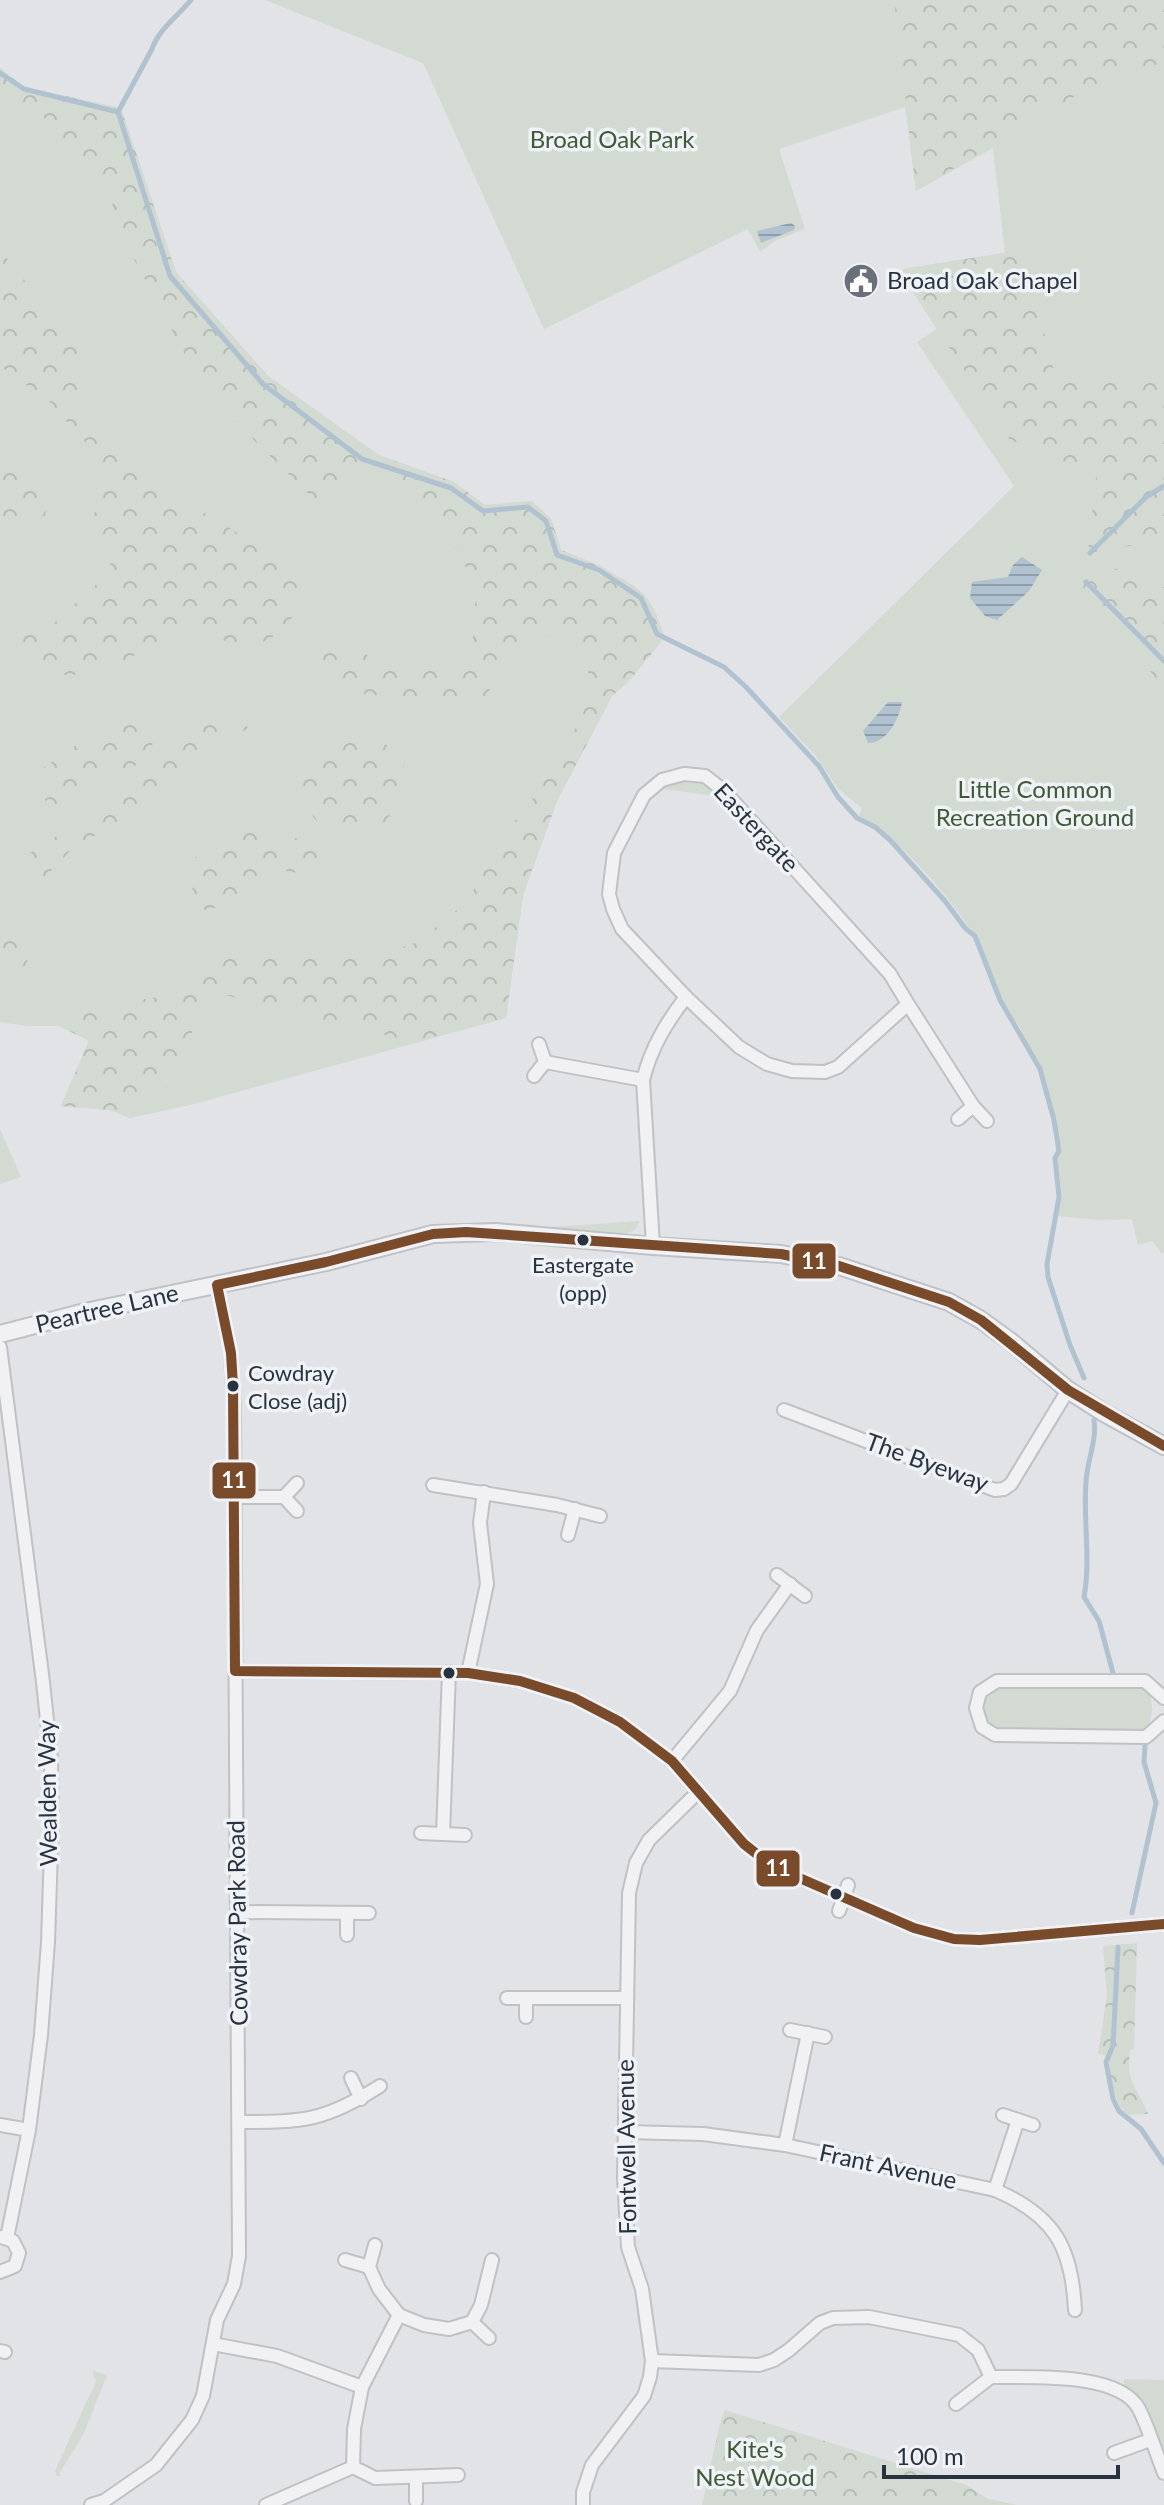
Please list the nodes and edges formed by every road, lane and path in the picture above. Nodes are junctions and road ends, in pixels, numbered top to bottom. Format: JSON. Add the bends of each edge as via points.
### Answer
{"nodes":[{"id":1,"x":686,"y":997,"type":"junction"},
{"id":2,"x":908,"y":1004,"type":"junction"},
{"id":3,"x":539,"y":1044,"type":"dead end"},
{"id":4,"x":545,"y":1062,"type":"junction"},
{"id":5,"x":534,"y":1076,"type":"dead end"},
{"id":6,"x":643,"y":1080,"type":"junction"},
{"id":7,"x":973,"y":1106,"type":"junction"},
{"id":8,"x":958,"y":1119,"type":"dead end"},
{"id":9,"x":987,"y":1121,"type":"dead end"},
{"id":10,"x":653,"y":1246,"type":"junction"},
{"id":11,"x":217,"y":1285,"type":"junction"},
{"id":12,"x":0,"y":1334,"type":"edge"},
{"id":13,"x":0,"y":1347,"type":"edge"},
{"id":14,"x":1068,"y":1390,"type":"junction"},
{"id":15,"x":784,"y":1410,"type":"dead end"},
{"id":16,"x":1164,"y":1446,"type":"edge"},
{"id":17,"x":297,"y":1483,"type":"dead end"},
{"id":18,"x":433,"y":1485,"type":"dead end"},
{"id":19,"x":484,"y":1492,"type":"junction"},
{"id":20,"x":234,"y":1497,"type":"junction"},
{"id":21,"x":284,"y":1497,"type":"junction"},
{"id":22,"x":575,"y":1509,"type":"junction"},
{"id":23,"x":297,"y":1511,"type":"dead end"},
{"id":24,"x":600,"y":1516,"type":"dead end"},
{"id":25,"x":568,"y":1535,"type":"dead end"},
{"id":26,"x":777,"y":1575,"type":"dead end"},
{"id":27,"x":790,"y":1584,"type":"junction"},
{"id":28,"x":805,"y":1596,"type":"dead end"},
{"id":29,"x":235,"y":1671,"type":"junction"},
{"id":30,"x":449,"y":1672,"type":"junction"},
{"id":31,"x":468,"y":1673,"type":"junction"},
{"id":32,"x":1164,"y":1698,"type":"edge"},
{"id":33,"x":1164,"y":1721,"type":"edge"},
{"id":34,"x":672,"y":1761,"type":"junction"},
{"id":35,"x":698,"y":1792,"type":"junction"},
{"id":36,"x":421,"y":1833,"type":"dead end"},
{"id":37,"x":443,"y":1834,"type":"junction"},
{"id":38,"x":465,"y":1835,"type":"dead end"},
{"id":39,"x":846,"y":1891,"type":"junction"},
{"id":40,"x":839,"y":1911,"type":"dead end"},
{"id":41,"x":238,"y":1912,"type":"junction"},
{"id":42,"x":347,"y":1913,"type":"junction"},
{"id":43,"x":369,"y":1913,"type":"dead end"},
{"id":44,"x":1164,"y":1924,"type":"edge"},
{"id":45,"x":347,"y":1935,"type":"dead end"},
{"id":46,"x":507,"y":1998,"type":"dead end"},
{"id":47,"x":526,"y":1998,"type":"junction"},
{"id":48,"x":626,"y":1998,"type":"junction"},
{"id":49,"x":526,"y":2017,"type":"dead end"},
{"id":50,"x":790,"y":2030,"type":"dead end"},
{"id":51,"x":808,"y":2033,"type":"junction"},
{"id":52,"x":825,"y":2037,"type":"dead end"},
{"id":53,"x":351,"y":2078,"type":"dead end"},
{"id":54,"x":380,"y":2086,"type":"dead end"},
{"id":55,"x":361,"y":2099,"type":"junction"},
{"id":56,"x":1003,"y":2115,"type":"dead end"},
{"id":57,"x":1018,"y":2120,"type":"junction"},
{"id":58,"x":240,"y":2122,"type":"junction"},
{"id":59,"x":0,"y":2125,"type":"edge"},
{"id":60,"x":1033,"y":2125,"type":"dead end"},
{"id":61,"x":29,"y":2130,"type":"junction"},
{"id":62,"x":626,"y":2132,"type":"junction"},
{"id":63,"x":785,"y":2145,"type":"junction"},
{"id":64,"x":995,"y":2190,"type":"junction"},
{"id":65,"x":4,"y":2237,"type":"edge"},
{"id":66,"x":375,"y":2245,"type":"dead end"},
{"id":67,"x":345,"y":2260,"type":"dead end"},
{"id":68,"x":492,"y":2260,"type":"dead end"},
{"id":69,"x":369,"y":2267,"type":"junction"},
{"id":70,"x":0,"y":2272,"type":"edge"},
{"id":71,"x":1075,"y":2310,"type":"dead end"},
{"id":72,"x":399,"y":2315,"type":"junction"},
{"id":73,"x":472,"y":2322,"type":"junction"},
{"id":74,"x":489,"y":2338,"type":"dead end"},
{"id":75,"x":213,"y":2344,"type":"junction"},
{"id":76,"x":652,"y":2361,"type":"junction"},
{"id":77,"x":991,"y":2377,"type":"junction"},
{"id":78,"x":362,"y":2387,"type":"junction"},
{"id":79,"x":956,"y":2404,"type":"dead end"},
{"id":80,"x":1150,"y":2440,"type":"junction"},
{"id":81,"x":1114,"y":2453,"type":"dead end"},
{"id":82,"x":353,"y":2467,"type":"junction"},
{"id":83,"x":1164,"y":2473,"type":"edge"},
{"id":84,"x":458,"y":2475,"type":"dead end"},
{"id":85,"x":416,"y":2477,"type":"junction"},
{"id":86,"x":416,"y":2501,"type":"dead end"},
{"id":87,"x":91,"y":2505,"type":"edge"},
{"id":88,"x":266,"y":2505,"type":"edge"},
{"id":89,"x":583,"y":2505,"type":"edge"}],
"edges":[{"from":1,"to":2,"type":"street","name":"Eastergate","via":[[739,1047],[767,1064],[811,1073],[838,1067]]},
{"from":1,"to":2,"type":"street","name":"Eastergate","via":[[622,929],[609,894],[614,853],[644,795],[662,780],[684,774],[705,776],[723,790],[890,974]]},
{"from":1,"to":6,"type":"street","via":[[658,1038]]},
{"from":2,"to":7,"type":"street","name":"Eastergate"},
{"from":3,"to":4,"type":"street"},
{"from":4,"to":5,"type":"street"},
{"from":4,"to":6,"type":"street"},
{"from":6,"to":10,"type":"street"},
{"from":7,"to":8,"type":"street"},
{"from":7,"to":9,"type":"street","name":"Eastergate"},
{"from":10,"to":11,"type":"street","name":"Peartree Lane","via":[[496,1232],[433,1234]]},
{"from":10,"to":14,"type":"street","name":"Peartree Lane","via":[[781,1254],[839,1266],[949,1302],[1010,1341]]},
{"from":11,"to":12,"type":"street","name":"Peartree Lane"},
{"from":11,"to":20,"type":"street","name":"Cowdray Park Road","via":[[231,1353]]},
{"from":13,"to":61,"type":"street","name":"Wealden Way","via":[[51,1759],[48,1942]]},
{"from":14,"to":15,"type":"street","name":"The Byeway","via":[[1011,1484],[995,1490]]},
{"from":14,"to":16,"type":"street","name":"Peartree Lane"},
{"from":17,"to":21,"type":"street"},
{"from":18,"to":19,"type":"street"},
{"from":19,"to":22,"type":"street"},
{"from":19,"to":31,"type":"street","via":[[480,1523],[487,1584]]},
{"from":20,"to":21,"type":"street"},
{"from":20,"to":29,"type":"street","name":"Cowdray Park Road"},
{"from":21,"to":23,"type":"street"},
{"from":22,"to":24,"type":"street"},
{"from":22,"to":25,"type":"street"},
{"from":26,"to":27,"type":"street"},
{"from":27,"to":28,"type":"street"},
{"from":27,"to":34,"type":"street","via":[[757,1630],[730,1691]]},
{"from":29,"to":30,"type":"street"},
{"from":29,"to":41,"type":"street","name":"Cowdray Park Road"},
{"from":30,"to":31,"type":"street"},
{"from":30,"to":37,"type":"street"},
{"from":31,"to":34,"type":"street","via":[[520,1681],[574,1698],[620,1722]]},
{"from":32,"to":33,"type":"street","via":[[1145,1681],[997,1681],[980,1692],[976,1708],[982,1727],[995,1735],[1146,1737]]},
{"from":34,"to":35,"type":"street"},
{"from":35,"to":39,"type":"street","via":[[744,1844],[772,1866]]},
{"from":35,"to":48,"type":"street","name":"Fontwell Avenue","via":[[649,1840],[636,1863],[629,1893]]},
{"from":36,"to":37,"type":"street"},
{"from":37,"to":38,"type":"street"},
{"from":39,"to":40,"type":"street"},
{"from":39,"to":44,"type":"street","via":[[914,1928],[954,1939]]},
{"from":41,"to":42,"type":"street"},
{"from":41,"to":58,"type":"street","name":"Cowdray Park Road"},
{"from":42,"to":43,"type":"street"},
{"from":42,"to":45,"type":"street"},
{"from":46,"to":47,"type":"street"},
{"from":47,"to":48,"type":"street"},
{"from":47,"to":49,"type":"street"},
{"from":48,"to":62,"type":"street","name":"Fontwell Avenue"},
{"from":50,"to":51,"type":"street"},
{"from":51,"to":52,"type":"street"},
{"from":51,"to":63,"type":"street"},
{"from":53,"to":55,"type":"street"},
{"from":54,"to":55,"type":"street"},
{"from":55,"to":58,"type":"street","via":[[319,2118]]},
{"from":56,"to":57,"type":"street"},
{"from":57,"to":60,"type":"street"},
{"from":57,"to":64,"type":"street"},
{"from":58,"to":75,"type":"street","name":"Cowdray Park Road","via":[[239,2256]]},
{"from":59,"to":61,"type":"street"},
{"from":61,"to":65,"type":"street","name":"Wealden Way"},
{"from":62,"to":63,"type":"street","name":"Frant Avenue","via":[[703,2134]]},
{"from":62,"to":76,"type":"street","name":"Fontwell Avenue","via":[[628,2247],[642,2289]]},
{"from":63,"to":64,"type":"street","name":"Frant Avenue"},
{"from":64,"to":71,"type":"street","name":"Frant Avenue","via":[[1039,2214],[1063,2244],[1074,2280]]},
{"from":65,"to":70,"type":"street","name":"Wealden Way","via":[[17,2246],[18,2260]]},
{"from":66,"to":69,"type":"street"},
{"from":67,"to":69,"type":"street"},
{"from":68,"to":73,"type":"street"},
{"from":69,"to":72,"type":"street"},
{"from":72,"to":73,"type":"street","via":[[449,2329]]},
{"from":72,"to":78,"type":"street"},
{"from":73,"to":74,"type":"street"},
{"from":75,"to":78,"type":"street","via":[[277,2356]]},
{"from":75,"to":87,"type":"street","name":"Cowdray Park Road","via":[[203,2396],[184,2432],[145,2474]]},
{"from":76,"to":77,"type":"street","via":[[759,2365],[774,2360],[820,2323],[869,2317],[959,2335],[978,2350]]},
{"from":76,"to":89,"type":"street","name":"Fontwell Avenue","via":[[644,2396],[592,2465]]},
{"from":77,"to":79,"type":"street"},
{"from":77,"to":80,"type":"street","via":[[1110,2386],[1138,2407]]},
{"from":78,"to":82,"type":"street"},
{"from":80,"to":81,"type":"street"},
{"from":80,"to":83,"type":"street"},
{"from":82,"to":85,"type":"street","via":[[375,2478]]},
{"from":82,"to":88,"type":"street"},
{"from":84,"to":85,"type":"street"},
{"from":85,"to":86,"type":"street"}]}
